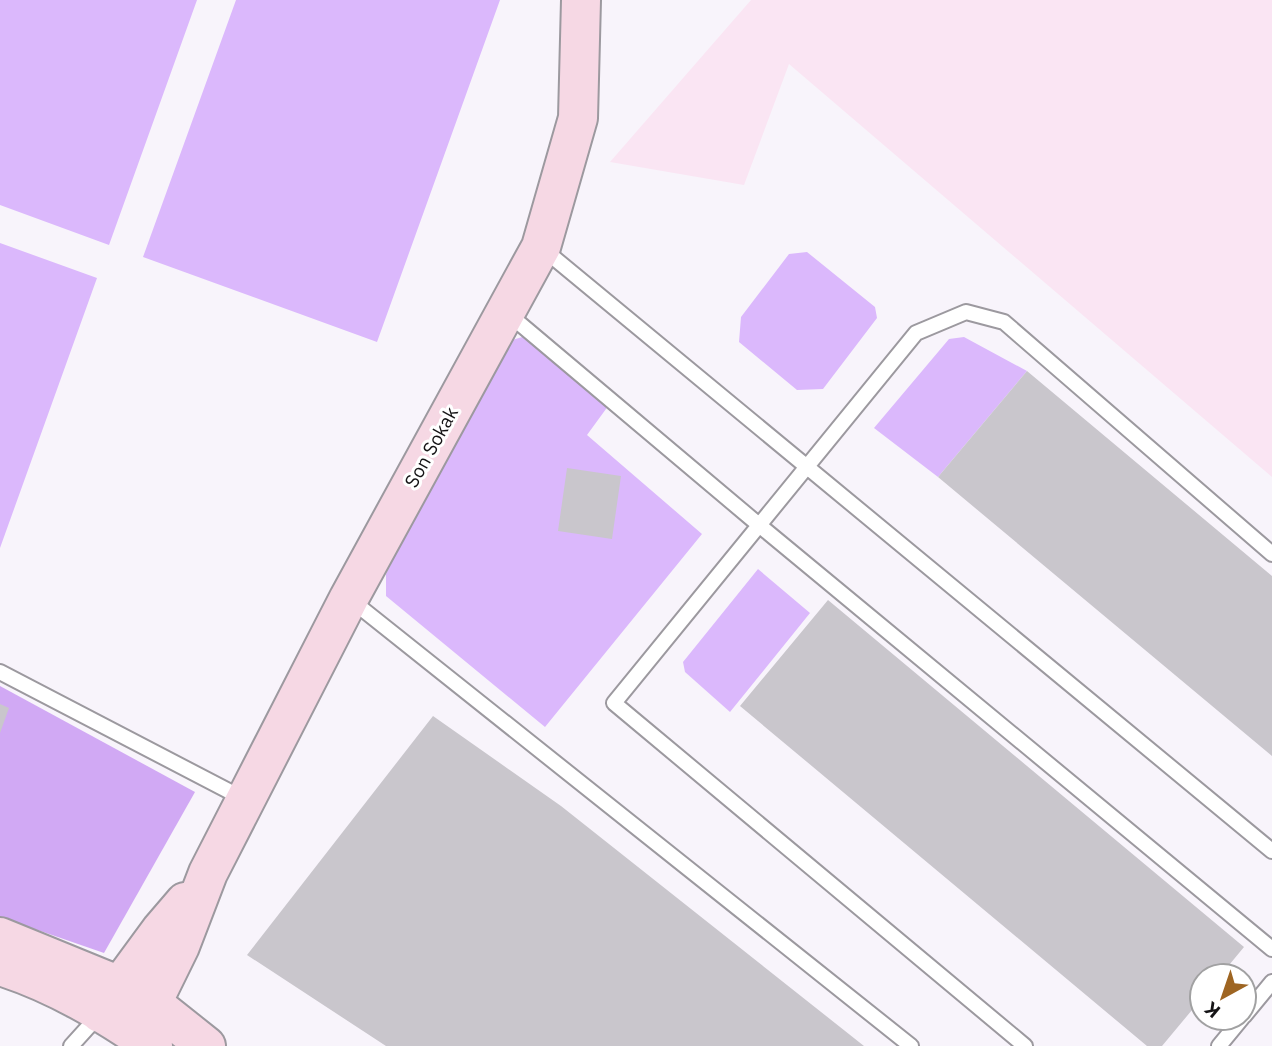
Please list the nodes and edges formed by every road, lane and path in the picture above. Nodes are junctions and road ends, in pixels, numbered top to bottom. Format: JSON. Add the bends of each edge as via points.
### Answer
{"nodes":[{"id":1,"x":581,"y":0,"type":"edge"},
{"id":2,"x":541,"y":247,"type":"junction"},
{"id":3,"x":505,"y":311,"type":"junction"},
{"id":4,"x":807,"y":467,"type":"junction"},
{"id":5,"x":760,"y":525,"type":"junction"},
{"id":6,"x":1272,"y":554,"type":"edge"},
{"id":7,"x":349,"y":598,"type":"junction"},
{"id":8,"x":0,"y":673,"type":"edge"},
{"id":9,"x":246,"y":800,"type":"junction"},
{"id":10,"x":1272,"y":851,"type":"edge"},
{"id":11,"x":0,"y":937,"type":"edge"},
{"id":12,"x":1272,"y":948,"type":"edge"},
{"id":13,"x":0,"y":966,"type":"edge"},
{"id":14,"x":1272,"y":982,"type":"edge"},
{"id":15,"x":1258,"y":999,"type":"edge"},
{"id":16,"x":129,"y":1019,"type":"edge"},
{"id":17,"x":1231,"y":1032,"type":"edge"},
{"id":18,"x":71,"y":1046,"type":"edge"},
{"id":19,"x":206,"y":1046,"type":"edge"},
{"id":20,"x":911,"y":1046,"type":"edge"},
{"id":21,"x":1025,"y":1046,"type":"edge"},
{"id":22,"x":1219,"y":1046,"type":"edge"}],
"edges":[{"from":1,"to":2,"type":"main road","name":"Son Sokak","via":[[578,118]]},
{"from":2,"to":3,"type":"main road","name":"Son Sokak"},
{"from":2,"to":4,"type":"lane"},
{"from":3,"to":5,"type":"lane"},
{"from":3,"to":7,"type":"main road","name":"Son Sokak"},
{"from":4,"to":5,"type":"lane"},
{"from":4,"to":6,"type":"lane","via":[[916,333],[966,312],[1004,321]]},
{"from":4,"to":10,"type":"lane"},
{"from":5,"to":12,"type":"lane"},
{"from":5,"to":21,"type":"lane","via":[[614,703]]},
{"from":7,"to":9,"type":"main road","name":"Son Sokak"},
{"from":7,"to":20,"type":"lane"},
{"from":8,"to":9,"type":"lane"},
{"from":9,"to":16,"type":"main road","name":"Son Sokak","via":[[208,873],[161,930]]},
{"from":11,"to":16,"type":"main road"},
{"from":13,"to":16,"type":"main road"},
{"from":14,"to":15,"type":"lane"},
{"from":16,"to":18,"type":"lane"},
{"from":16,"to":19,"type":"main road"},
{"from":17,"to":22,"type":"lane"}]}
